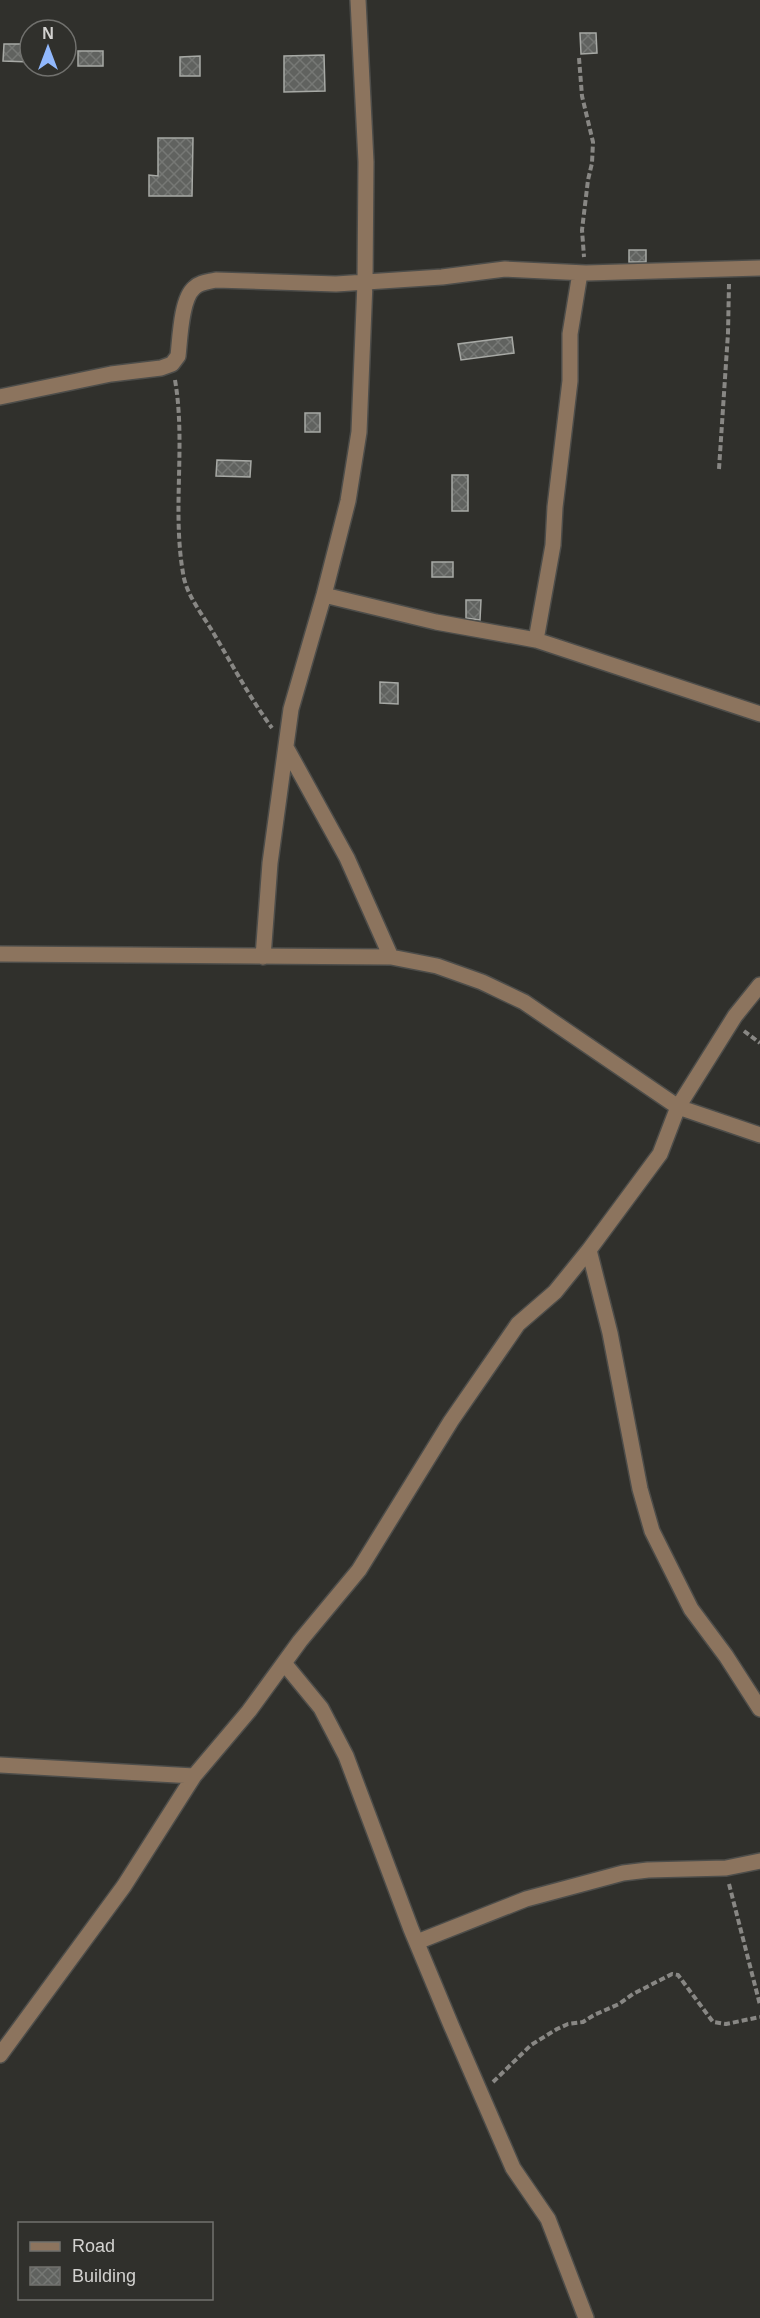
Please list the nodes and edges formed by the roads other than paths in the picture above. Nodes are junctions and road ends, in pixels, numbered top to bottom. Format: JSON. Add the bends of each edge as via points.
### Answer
{"nodes":[{"id":1,"x":358,"y":0,"type":"edge"},
{"id":2,"x":760,"y":268,"type":"edge"},
{"id":3,"x":583,"y":273,"type":"junction"},
{"id":4,"x":365,"y":282,"type":"junction"},
{"id":5,"x":0,"y":398,"type":"edge"},
{"id":6,"x":324,"y":595,"type":"junction"},
{"id":7,"x":536,"y":640,"type":"junction"},
{"id":8,"x":760,"y":714,"type":"edge"},
{"id":9,"x":287,"y":749,"type":"junction"},
{"id":10,"x":0,"y":954,"type":"edge"},
{"id":11,"x":263,"y":957,"type":"junction"},
{"id":12,"x":391,"y":957,"type":"junction"},
{"id":13,"x":760,"y":985,"type":"edge"},
{"id":14,"x":678,"y":1107,"type":"junction"},
{"id":15,"x":760,"y":1135,"type":"edge"},
{"id":16,"x":589,"y":1250,"type":"junction"},
{"id":17,"x":284,"y":1663,"type":"junction"},
{"id":18,"x":760,"y":1709,"type":"edge"},
{"id":19,"x":0,"y":1765,"type":"edge"},
{"id":20,"x":194,"y":1776,"type":"junction"},
{"id":21,"x":760,"y":1862,"type":"edge"},
{"id":22,"x":417,"y":1942,"type":"junction"},
{"id":23,"x":0,"y":2055,"type":"edge"},
{"id":24,"x":586,"y":2318,"type":"edge"}],
"edges":[{"from":1,"to":4,"type":"street","via":[[366,162]]},
{"from":2,"to":3,"type":"street"},
{"from":3,"to":4,"type":"street","via":[[505,269]]},
{"from":3,"to":7,"type":"street","via":[[570,334],[570,381],[553,545]]},
{"from":4,"to":5,"type":"street","via":[[201,283],[187,298],[178,356],[172,364]]},
{"from":4,"to":6,"type":"street","via":[[359,432],[348,501]]},
{"from":6,"to":7,"type":"street","via":[[436,622]]},
{"from":6,"to":9,"type":"street","via":[[291,709]]},
{"from":7,"to":8,"type":"street"},
{"from":9,"to":11,"type":"street","via":[[270,863]]},
{"from":9,"to":12,"type":"street","via":[[347,858]]},
{"from":10,"to":11,"type":"street"},
{"from":11,"to":12,"type":"street"},
{"from":12,"to":14,"type":"street","via":[[437,966],[524,1002]]},
{"from":13,"to":14,"type":"street","via":[[735,1016]]},
{"from":14,"to":15,"type":"street"},
{"from":14,"to":16,"type":"street","via":[[660,1154]]},
{"from":16,"to":17,"type":"street","via":[[555,1292],[518,1324],[451,1421],[359,1570]]},
{"from":16,"to":18,"type":"street","via":[[652,1531],[691,1609]]},
{"from":17,"to":20,"type":"street"},
{"from":17,"to":22,"type":"street","via":[[321,1708],[346,1756]]},
{"from":19,"to":20,"type":"street"},
{"from":20,"to":23,"type":"street","via":[[124,1886]]},
{"from":21,"to":22,"type":"street","via":[[726,1868],[623,1873],[526,1899]]},
{"from":22,"to":24,"type":"street","via":[[513,2168],[548,2219]]}]}
